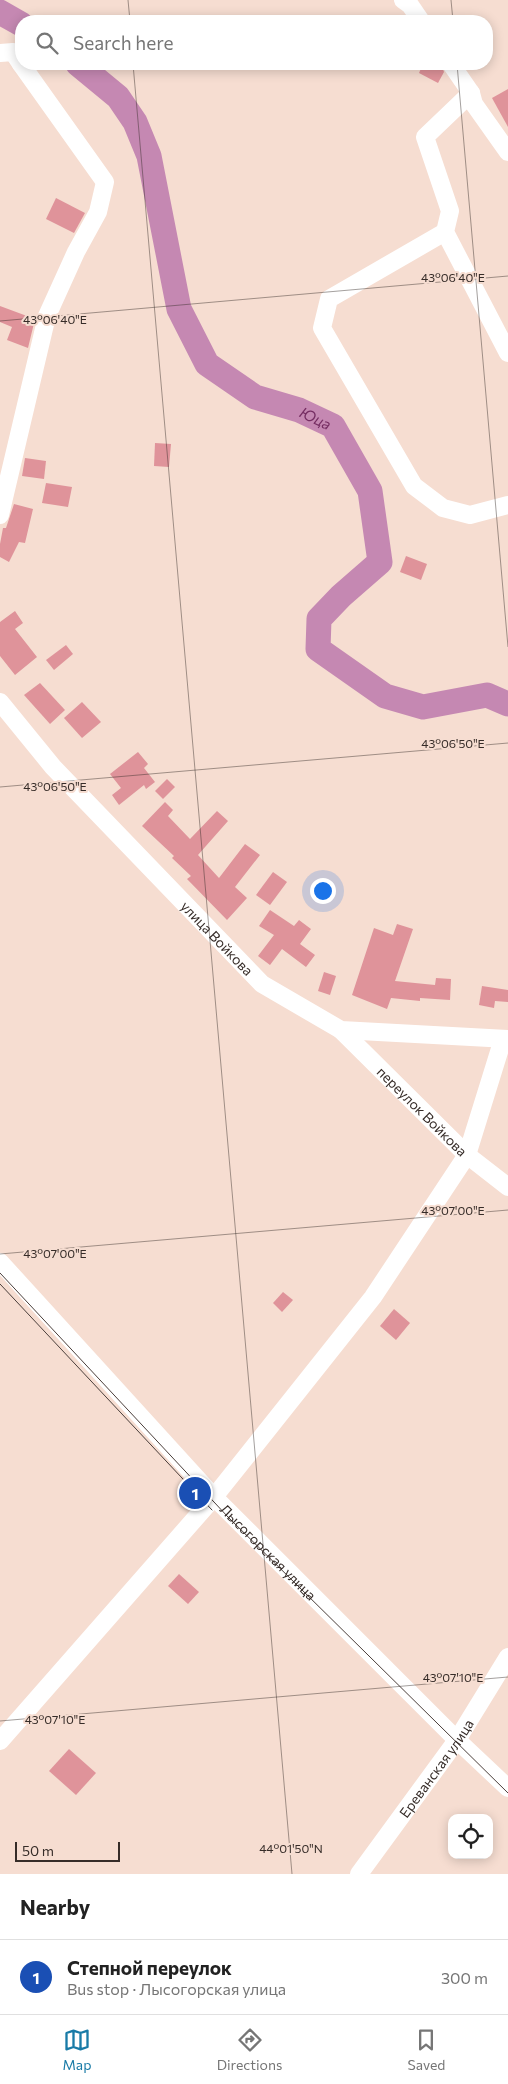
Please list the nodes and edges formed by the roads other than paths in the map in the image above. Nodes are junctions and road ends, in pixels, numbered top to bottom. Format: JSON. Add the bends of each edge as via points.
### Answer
{"nodes":[{"id":1,"x":403,"y":0,"type":"edge"},
{"id":2,"x":417,"y":15,"type":"edge"},
{"id":3,"x":0,"y":53,"type":"edge"},
{"id":4,"x":15,"y":56,"type":"edge"},
{"id":5,"x":25,"y":70,"type":"edge"},
{"id":6,"x":454,"y":70,"type":"edge"},
{"id":7,"x":471,"y":93,"type":"junction"},
{"id":8,"x":508,"y":152,"type":"edge"},
{"id":9,"x":445,"y":232,"type":"junction"},
{"id":10,"x":508,"y":353,"type":"edge"},
{"id":11,"x":508,"y":505,"type":"edge"},
{"id":12,"x":0,"y":515,"type":"edge"},
{"id":13,"x":0,"y":702,"type":"edge"},
{"id":14,"x":341,"y":1030,"type":"junction"},
{"id":15,"x":506,"y":1039,"type":"edge"},
{"id":16,"x":467,"y":1155,"type":"junction"},
{"id":17,"x":508,"y":1187,"type":"edge"},
{"id":18,"x":0,"y":1262,"type":"edge"},
{"id":19,"x":214,"y":1497,"type":"junction"},
{"id":20,"x":508,"y":1656,"type":"edge"},
{"id":21,"x":458,"y":1740,"type":"junction"},
{"id":22,"x":0,"y":1741,"type":"edge"},
{"id":23,"x":508,"y":1788,"type":"edge"},
{"id":24,"x":359,"y":1874,"type":"edge"}],
"edges":[{"from":1,"to":2,"type":"street"},
{"from":3,"to":4,"type":"street","via":[[12,52]]},
{"from":5,"to":12,"type":"street","via":[[104,182],[98,212],[47,316]]},
{"from":6,"to":7,"type":"street"},
{"from":7,"to":8,"type":"street","via":[[474,104]]},
{"from":7,"to":9,"type":"street","via":[[425,137],[450,211]]},
{"from":9,"to":10,"type":"street"},
{"from":9,"to":11,"type":"street","via":[[329,299],[322,328],[414,486],[443,508],[470,515]]},
{"from":13,"to":14,"type":"street","name":"улица Войкова","via":[[53,767],[262,984]]},
{"from":14,"to":15,"type":"street","name":"улица Войкова"},
{"from":14,"to":16,"type":"street","name":"переулок Войкова"},
{"from":15,"to":16,"type":"street"},
{"from":16,"to":17,"type":"street","name":"переулок Войкова"},
{"from":16,"to":19,"type":"street","via":[[373,1297]]},
{"from":18,"to":19,"type":"street","name":"Лысогорская улица"},
{"from":19,"to":21,"type":"street","name":"Лысогорская улица"},
{"from":19,"to":22,"type":"street"},
{"from":20,"to":21,"type":"street","name":"Ереванская улица"},
{"from":21,"to":23,"type":"street","name":"Лысогорская улица"},
{"from":21,"to":24,"type":"street","name":"Ереванская улица"}]}
